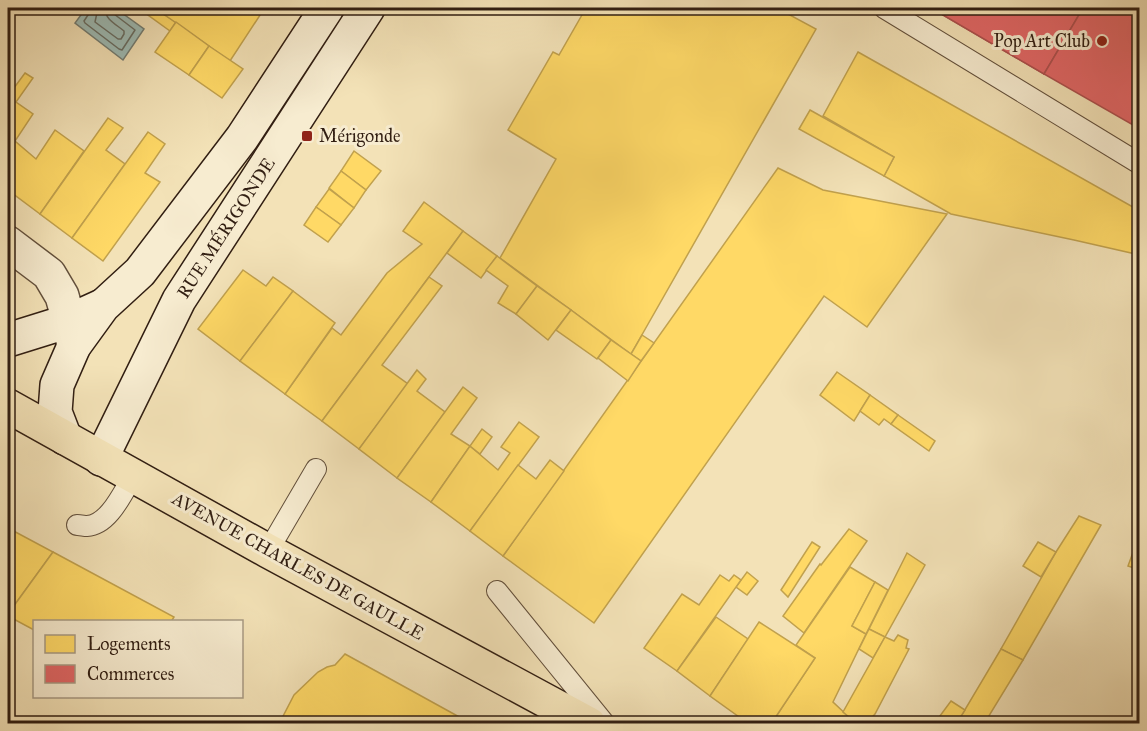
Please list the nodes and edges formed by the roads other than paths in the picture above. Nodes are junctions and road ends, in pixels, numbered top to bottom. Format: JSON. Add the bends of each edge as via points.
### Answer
{"nodes":[{"id":1,"x":327,"y":8,"type":"edge"},
{"id":2,"x":368,"y":8,"type":"edge"},
{"id":3,"x":884,"y":8,"type":"edge"},
{"id":4,"x":1140,"y":164,"type":"edge"},
{"id":5,"x":8,"y":243,"type":"edge"},
{"id":6,"x":72,"y":334,"type":"junction"},
{"id":7,"x":8,"y":340,"type":"edge"},
{"id":8,"x":8,"y":406,"type":"edge"},
{"id":9,"x":65,"y":438,"type":"junction"},
{"id":10,"x":101,"y":459,"type":"junction"},
{"id":11,"x":316,"y":469,"type":"dead end"},
{"id":12,"x":132,"y":476,"type":"junction"},
{"id":13,"x":78,"y":525,"type":"dead end"},
{"id":14,"x":268,"y":551,"type":"junction"},
{"id":15,"x":497,"y":591,"type":"dead end"},
{"id":16,"x":589,"y":723,"type":"edge"},
{"id":17,"x":605,"y":723,"type":"edge"}],
"edges":[{"from":1,"to":6,"type":"street","name":"RUE MÉRIGONDE","via":[[242,138],[140,272]]},
{"from":2,"to":10,"type":"street","name":"RUE MÉRIGONDE","via":[[179,300]]},
{"from":3,"to":4,"type":"lane"},
{"from":5,"to":6,"type":"street","via":[[49,274],[62,296]]},
{"from":6,"to":7,"type":"street"},
{"from":6,"to":9,"type":"street","name":"RUE MÉRIGONDE","via":[[57,385],[55,412]]},
{"from":8,"to":9,"type":"main road","name":"AVENUE CHARLES DE GAULLE"},
{"from":9,"to":10,"type":"main road","name":"AVENUE CHARLES DE GAULLE"},
{"from":10,"to":12,"type":"main road","name":"AVENUE CHARLES DE GAULLE"},
{"from":11,"to":14,"type":"lane"},
{"from":12,"to":13,"type":"lane","via":[[107,516],[99,523]]},
{"from":12,"to":14,"type":"main road","name":"AVENUE CHARLES DE GAULLE"},
{"from":14,"to":16,"type":"main road","name":"AVENUE CHARLES DE GAULLE"},
{"from":15,"to":17,"type":"lane"}]}
